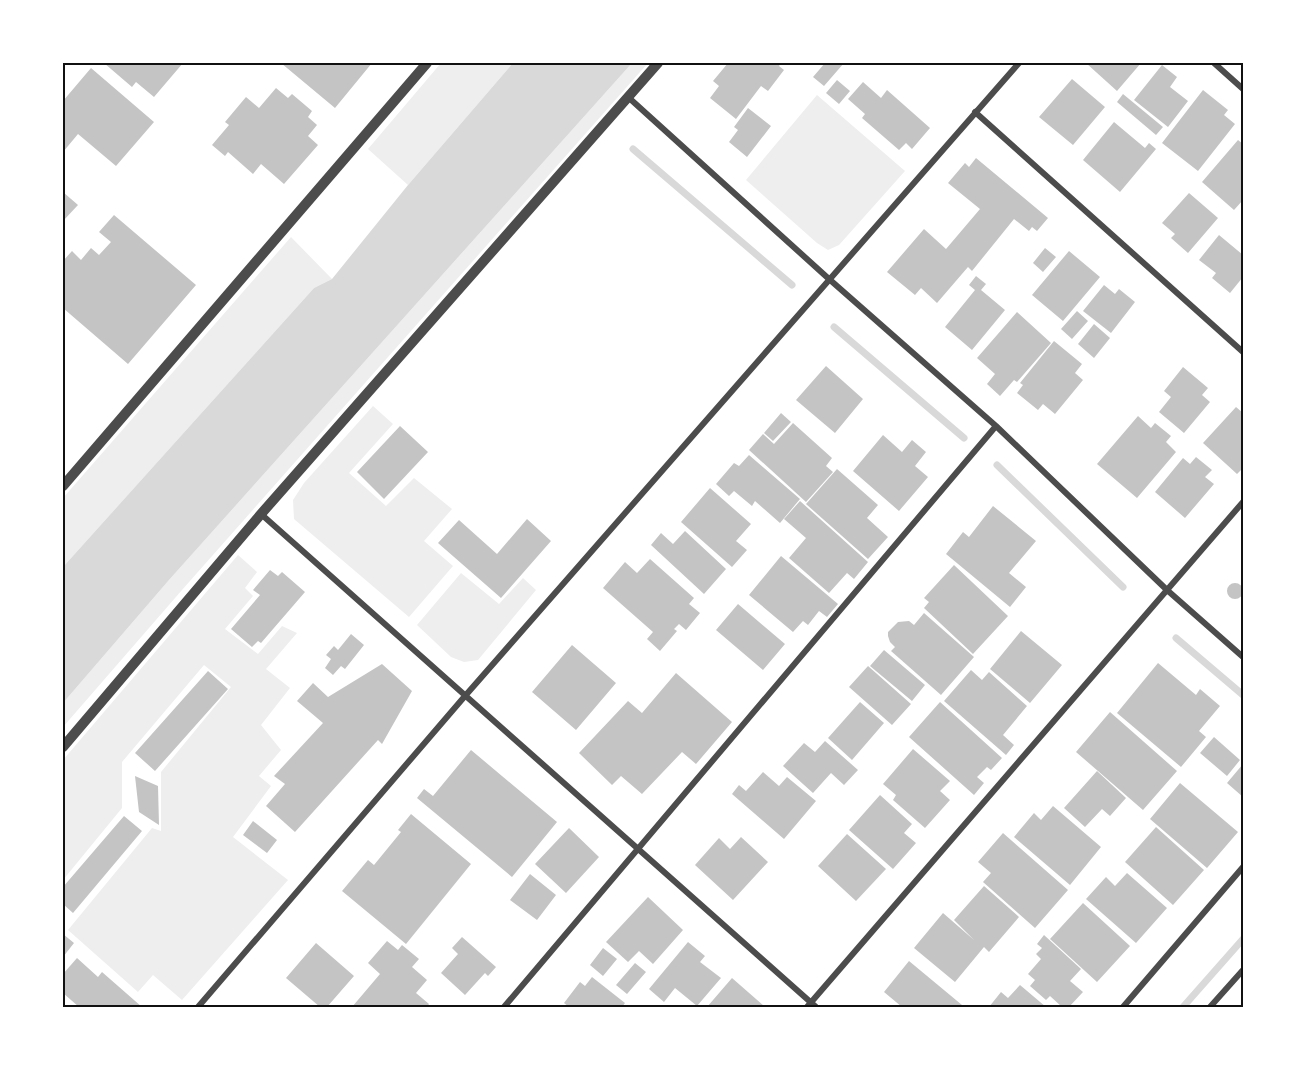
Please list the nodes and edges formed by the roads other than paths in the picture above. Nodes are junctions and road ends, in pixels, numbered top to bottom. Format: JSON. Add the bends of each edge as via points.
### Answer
{"nodes":[{"id":1,"x":428,"y":63,"type":"edge"},
{"id":2,"x":658,"y":63,"type":"edge"},
{"id":3,"x":1019,"y":63,"type":"edge"},
{"id":4,"x":1215,"y":63,"type":"edge"},
{"id":5,"x":1243,"y":89,"type":"edge"},
{"id":6,"x":628,"y":97,"type":"junction"},
{"id":7,"x":975,"y":112,"type":"junction"},
{"id":8,"x":829,"y":279,"type":"junction"},
{"id":9,"x":1243,"y":352,"type":"edge"},
{"id":10,"x":996,"y":426,"type":"junction"},
{"id":11,"x":63,"y":486,"type":"edge"},
{"id":12,"x":1243,"y":502,"type":"edge"},
{"id":13,"x":261,"y":514,"type":"junction"},
{"id":14,"x":1167,"y":590,"type":"junction"},
{"id":15,"x":1243,"y":657,"type":"edge"},
{"id":16,"x":465,"y":696,"type":"junction"},
{"id":17,"x":63,"y":747,"type":"edge"},
{"id":18,"x":638,"y":849,"type":"junction"},
{"id":19,"x":1243,"y":867,"type":"edge"},
{"id":20,"x":1243,"y":970,"type":"edge"},
{"id":21,"x":811,"y":1006,"type":"edge"},
{"id":22,"x":198,"y":1007,"type":"edge"},
{"id":23,"x":504,"y":1007,"type":"edge"},
{"id":24,"x":1123,"y":1007,"type":"edge"},
{"id":25,"x":1210,"y":1007,"type":"edge"}],
"edges":[{"from":1,"to":11,"type":"street"},
{"from":2,"to":6,"type":"street"},
{"from":3,"to":7,"type":"street"},
{"from":4,"to":5,"type":"street"},
{"from":6,"to":8,"type":"street"},
{"from":6,"to":13,"type":"street"},
{"from":7,"to":8,"type":"street"},
{"from":7,"to":9,"type":"street"},
{"from":8,"to":10,"type":"street"},
{"from":8,"to":16,"type":"street"},
{"from":10,"to":14,"type":"street"},
{"from":10,"to":18,"type":"street"},
{"from":12,"to":14,"type":"street"},
{"from":13,"to":16,"type":"street"},
{"from":13,"to":17,"type":"street"},
{"from":14,"to":15,"type":"street"},
{"from":14,"to":21,"type":"street"},
{"from":16,"to":18,"type":"street"},
{"from":16,"to":22,"type":"street"},
{"from":18,"to":21,"type":"street"},
{"from":18,"to":23,"type":"street"},
{"from":19,"to":24,"type":"street"},
{"from":20,"to":25,"type":"street"}]}
